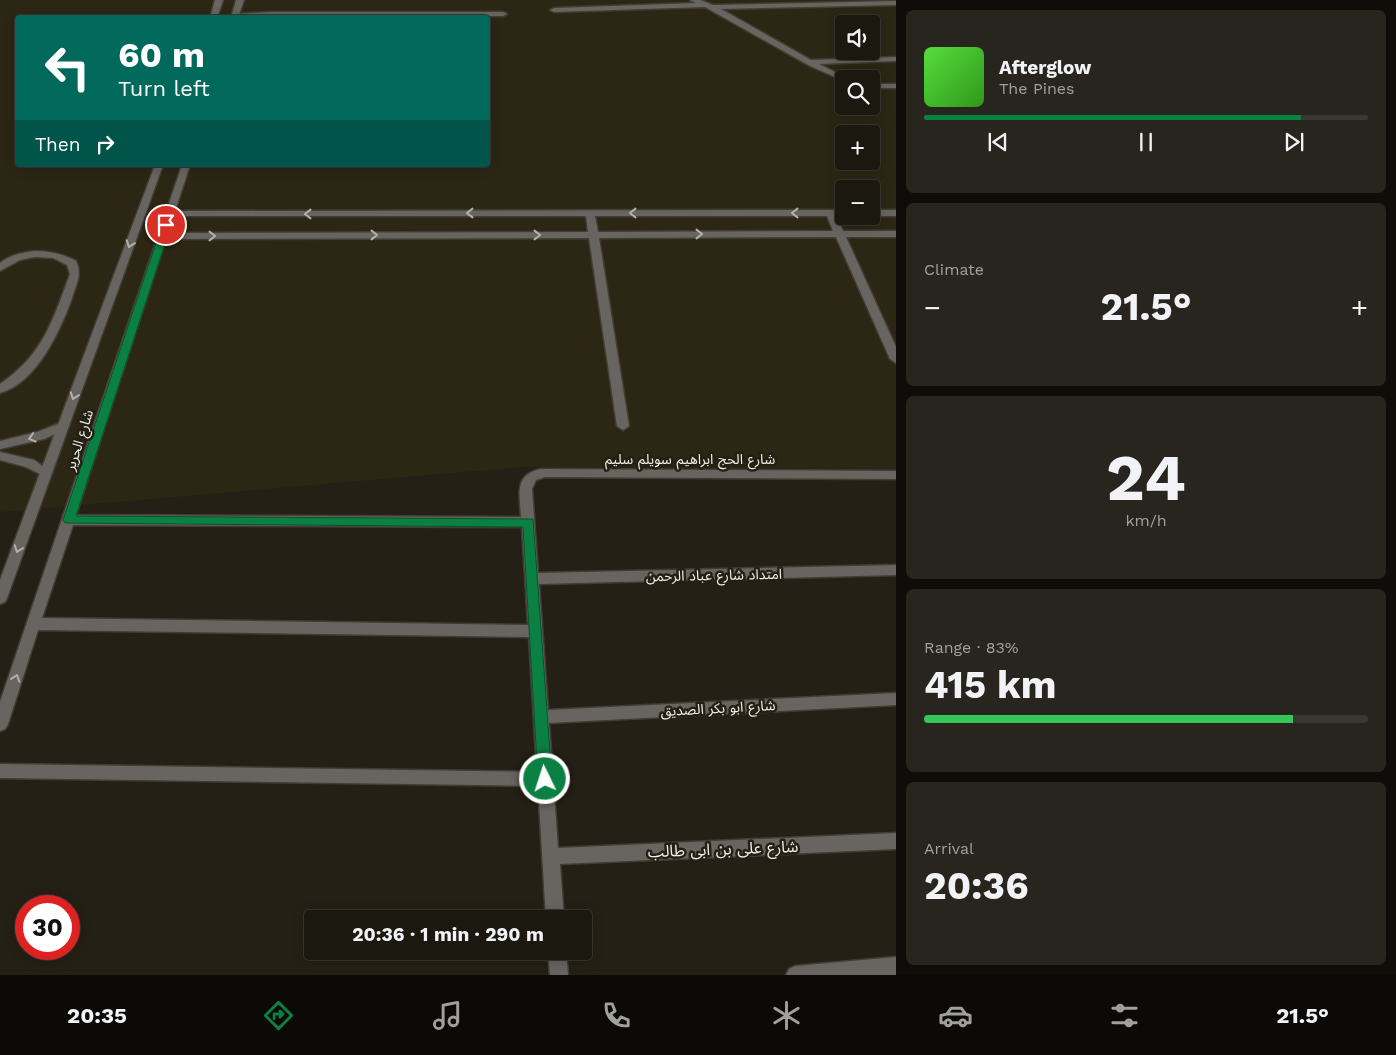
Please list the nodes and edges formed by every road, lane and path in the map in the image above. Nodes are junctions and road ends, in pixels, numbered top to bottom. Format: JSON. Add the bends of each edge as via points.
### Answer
{"nodes":[{"id":1,"x":219,"y":0,"type":"edge"},
{"id":2,"x":240,"y":0,"type":"edge"},
{"id":3,"x":694,"y":0,"type":"edge"},
{"id":4,"x":896,"y":3,"type":"edge"},
{"id":5,"x":710,"y":6,"type":"junction"},
{"id":6,"x":554,"y":10,"type":"dead end"},
{"id":7,"x":503,"y":14,"type":"dead end"},
{"id":8,"x":214,"y":15,"type":"edge"},
{"id":9,"x":236,"y":15,"type":"edge"},
{"id":10,"x":264,"y":15,"type":"edge"},
{"id":11,"x":896,"y":59,"type":"edge"},
{"id":12,"x":810,"y":62,"type":"junction"},
{"id":13,"x":835,"y":74,"type":"edge"},
{"id":14,"x":880,"y":86,"type":"edge"},
{"id":15,"x":896,"y":86,"type":"edge"},
{"id":16,"x":158,"y":167,"type":"edge"},
{"id":17,"x":185,"y":167,"type":"edge"},
{"id":18,"x":896,"y":212,"type":"edge"},
{"id":19,"x":420,"y":213,"type":"junction"},
{"id":20,"x":590,"y":213,"type":"junction"},
{"id":21,"x":830,"y":213,"type":"junction"},
{"id":22,"x":835,"y":213,"type":"edge"},
{"id":23,"x":880,"y":213,"type":"edge"},
{"id":24,"x":170,"y":214,"type":"junction"},
{"id":25,"x":593,"y":234,"type":"junction"},
{"id":26,"x":840,"y":234,"type":"junction"},
{"id":27,"x":896,"y":234,"type":"edge"},
{"id":28,"x":419,"y":235,"type":"junction"},
{"id":29,"x":163,"y":236,"type":"junction"},
{"id":30,"x":0,"y":268,"type":"edge"},
{"id":31,"x":896,"y":359,"type":"edge"},
{"id":32,"x":0,"y":390,"type":"edge"},
{"id":33,"x":63,"y":426,"type":"junction"},
{"id":34,"x":623,"y":426,"type":"dead end"},
{"id":35,"x":0,"y":445,"type":"edge"},
{"id":36,"x":0,"y":456,"type":"edge"},
{"id":37,"x":46,"y":473,"type":"junction"},
{"id":38,"x":896,"y":475,"type":"edge"},
{"id":39,"x":69,"y":520,"type":"junction"},
{"id":40,"x":528,"y":522,"type":"junction"},
{"id":41,"x":896,"y":570,"type":"edge"},
{"id":42,"x":532,"y":579,"type":"junction"},
{"id":43,"x":0,"y":598,"type":"edge"},
{"id":44,"x":34,"y":624,"type":"junction"},
{"id":45,"x":536,"y":631,"type":"junction"},
{"id":46,"x":896,"y":699,"type":"edge"},
{"id":47,"x":540,"y":717,"type":"junction"},
{"id":48,"x":0,"y":724,"type":"edge"},
{"id":49,"x":0,"y":771,"type":"edge"},
{"id":50,"x":545,"y":779,"type":"junction"},
{"id":51,"x":896,"y":841,"type":"edge"},
{"id":52,"x":551,"y":856,"type":"junction"},
{"id":53,"x":554,"y":910,"type":"edge"},
{"id":54,"x":558,"y":960,"type":"edge"},
{"id":55,"x":896,"y":966,"type":"edge"},
{"id":56,"x":559,"y":975,"type":"edge"},
{"id":57,"x":795,"y":975,"type":"edge"}],
"edges":[{"from":1,"to":8,"type":"street"},
{"from":2,"to":9,"type":"street"},
{"from":3,"to":5,"type":"street"},
{"from":4,"to":5,"type":"street"},
{"from":5,"to":6,"type":"street"},
{"from":5,"to":12,"type":"street"},
{"from":7,"to":10,"type":"street"},
{"from":11,"to":12,"type":"street"},
{"from":12,"to":13,"type":"street"},
{"from":14,"to":15,"type":"street"},
{"from":16,"to":33,"type":"street","name":"شارع الحرير","one_way":true},
{"from":17,"to":24,"type":"street","name":"شارع الحرير"},
{"from":18,"to":23,"type":"street"},
{"from":20,"to":19,"type":"street","one_way":true},
{"from":19,"to":24,"type":"street","one_way":true},
{"from":19,"to":28,"type":"street"},
{"from":21,"to":20,"type":"street","one_way":true},
{"from":20,"to":25,"type":"street"},
{"from":21,"to":22,"type":"street"},
{"from":21,"to":26,"type":"street"},
{"from":24,"to":29,"type":"street","name":"شارع الحرير"},
{"from":25,"to":26,"type":"street","one_way":true},
{"from":28,"to":25,"type":"street","one_way":true},
{"from":25,"to":34,"type":"street"},
{"from":26,"to":27,"type":"street"},
{"from":26,"to":31,"type":"street"},
{"from":29,"to":28,"type":"street","one_way":true},
{"from":29,"to":39,"type":"street","name":"شارع الحرير"},
{"from":30,"to":32,"type":"street","via":[[22,256],[42,253],[60,255],[72,263],[74,274],[48,345],[35,363]]},
{"from":33,"to":35,"type":"street","one_way":true,"via":[[40,436]]},
{"from":33,"to":37,"type":"street","name":"شارع الحرير"},
{"from":36,"to":37,"type":"street","via":[[30,463]]},
{"from":37,"to":43,"type":"street","name":"شارع الحرير","one_way":true},
{"from":38,"to":40,"type":"street","name":"شارع الحج ابراهيم سويلم سليم","via":[[536,474],[526,483]]},
{"from":39,"to":40,"type":"street"},
{"from":39,"to":44,"type":"street","name":"شارع الحرير"},
{"from":40,"to":42,"type":"street"},
{"from":41,"to":42,"type":"street","name":"امتداد شارع عباد الرحمن"},
{"from":42,"to":45,"type":"street"},
{"from":44,"to":45,"type":"street"},
{"from":48,"to":44,"type":"street","name":"شارع الحرير","one_way":true},
{"from":45,"to":47,"type":"street"},
{"from":46,"to":47,"type":"street","name":"شارع ابو بكر الصديق"},
{"from":47,"to":50,"type":"street"},
{"from":49,"to":50,"type":"street"},
{"from":50,"to":52,"type":"street"},
{"from":51,"to":52,"type":"street","name":"شارع على بن ابى طالب"},
{"from":52,"to":53,"type":"street"},
{"from":54,"to":56,"type":"street"},
{"from":55,"to":57,"type":"street"}]}
